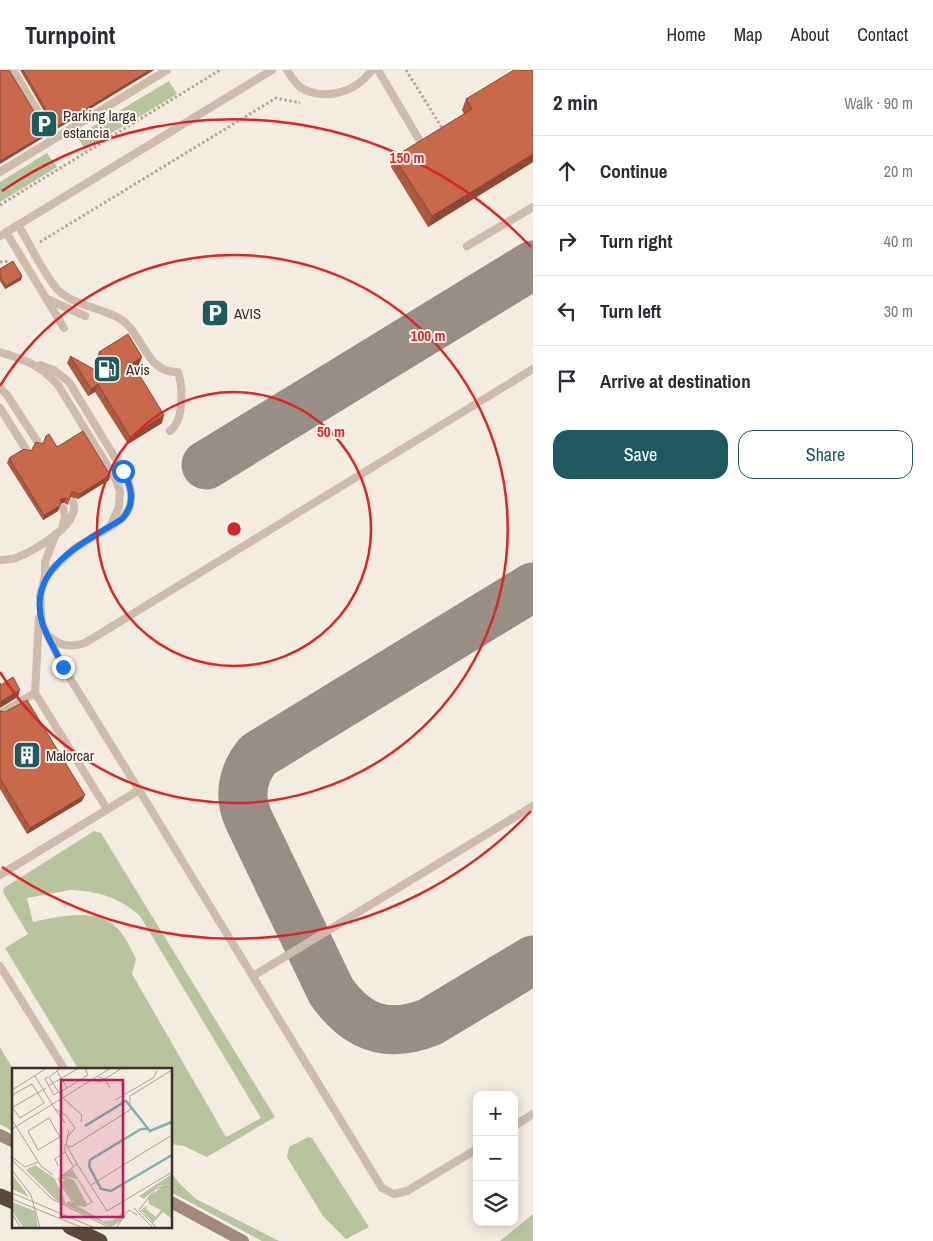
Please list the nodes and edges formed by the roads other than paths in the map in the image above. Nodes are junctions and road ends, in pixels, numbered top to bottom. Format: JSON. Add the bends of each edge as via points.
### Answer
{"nodes":[{"id":1,"x":13,"y":70,"type":"edge"},
{"id":2,"x":167,"y":70,"type":"edge"},
{"id":3,"x":272,"y":70,"type":"edge"},
{"id":4,"x":286,"y":70,"type":"edge"},
{"id":5,"x":372,"y":70,"type":"edge"},
{"id":6,"x":378,"y":70,"type":"edge"},
{"id":7,"x":54,"y":139,"type":"junction"},
{"id":8,"x":421,"y":142,"type":"edge"},
{"id":9,"x":0,"y":172,"type":"edge"},
{"id":10,"x":533,"y":207,"type":"edge"},
{"id":11,"x":18,"y":225,"type":"junction"},
{"id":12,"x":3,"y":234,"type":"edge"},
{"id":13,"x":467,"y":246,"type":"dead end"},
{"id":14,"x":43,"y":267,"type":"junction"},
{"id":15,"x":31,"y":274,"type":"junction"},
{"id":16,"x":44,"y":296,"type":"junction"},
{"id":17,"x":85,"y":316,"type":"dead end"},
{"id":18,"x":64,"y":328,"type":"dead end"},
{"id":19,"x":0,"y":352,"type":"edge"},
{"id":20,"x":31,"y":362,"type":"junction"},
{"id":21,"x":533,"y":369,"type":"edge"},
{"id":22,"x":0,"y":388,"type":"edge"},
{"id":23,"x":0,"y":408,"type":"edge"},
{"id":24,"x":170,"y":431,"type":"dead end"},
{"id":25,"x":39,"y":444,"type":"edge"},
{"id":26,"x":27,"y":451,"type":"edge"},
{"id":27,"x":73,"y":502,"type":"edge"},
{"id":28,"x":63,"y":508,"type":"edge"},
{"id":29,"x":110,"y":526,"type":"junction"},
{"id":30,"x":58,"y":532,"type":"junction"},
{"id":31,"x":0,"y":560,"type":"edge"},
{"id":32,"x":46,"y":576,"type":"junction"},
{"id":33,"x":39,"y":604,"type":"junction"},
{"id":34,"x":50,"y":637,"type":"junction"},
{"id":35,"x":35,"y":693,"type":"junction"},
{"id":36,"x":0,"y":714,"type":"edge"},
{"id":37,"x":139,"y":790,"type":"junction"},
{"id":38,"x":533,"y":806,"type":"edge"},
{"id":39,"x":107,"y":809,"type":"junction"},
{"id":40,"x":0,"y":875,"type":"edge"},
{"id":41,"x":0,"y":966,"type":"edge"},
{"id":42,"x":253,"y":976,"type":"junction"},
{"id":43,"x":64,"y":1068,"type":"edge"},
{"id":44,"x":533,"y":1114,"type":"edge"},
{"id":45,"x":518,"y":1123,"type":"edge"},
{"id":46,"x":0,"y":1135,"type":"edge"},
{"id":47,"x":12,"y":1141,"type":"edge"},
{"id":48,"x":473,"y":1151,"type":"edge"},
{"id":49,"x":0,"y":1196,"type":"edge"},
{"id":50,"x":12,"y":1201,"type":"edge"},
{"id":51,"x":172,"y":1203,"type":"edge"},
{"id":52,"x":72,"y":1228,"type":"edge"},
{"id":53,"x":100,"y":1241,"type":"edge"},
{"id":54,"x":244,"y":1241,"type":"edge"}],
"edges":[{"from":1,"to":7,"type":"lane"},
{"from":2,"to":7,"type":"lane"},
{"from":3,"to":11,"type":"lane"},
{"from":4,"to":5,"type":"lane","via":[[305,90],[327,94],[345,91],[361,82]]},
{"from":6,"to":8,"type":"lane"},
{"from":7,"to":9,"type":"lane"},
{"from":10,"to":13,"type":"lane"},
{"from":11,"to":12,"type":"lane"},
{"from":11,"to":14,"type":"lane"},
{"from":12,"to":15,"type":"lane"},
{"from":14,"to":15,"type":"lane"},
{"from":14,"to":24,"type":"lane","via":[[59,291],[118,318],[136,334],[160,369],[178,372],[182,394],[176,424]]},
{"from":15,"to":16,"type":"lane"},
{"from":16,"to":17,"type":"lane"},
{"from":16,"to":18,"type":"lane"},
{"from":19,"to":20,"type":"lane"},
{"from":20,"to":29,"type":"lane","via":[[58,385],[118,483],[119,507]]},
{"from":20,"to":29,"type":"lane","via":[[54,370],[68,382],[128,479],[131,505],[122,519]]},
{"from":21,"to":34,"type":"lane","via":[[85,643],[62,645]]},
{"from":22,"to":25,"type":"lane"},
{"from":23,"to":26,"type":"lane"},
{"from":27,"to":30,"type":"lane","via":[[74,515]]},
{"from":28,"to":30,"type":"lane","via":[[65,517]]},
{"from":29,"to":32,"type":"lane","via":[[75,548]]},
{"from":30,"to":31,"type":"lane","via":[[14,558]]},
{"from":30,"to":32,"type":"lane","via":[[46,562]]},
{"from":32,"to":33,"type":"lane"},
{"from":33,"to":34,"type":"lane","via":[[42,624]]},
{"from":33,"to":35,"type":"lane"},
{"from":34,"to":37,"type":"lane","via":[[63,667]]},
{"from":35,"to":36,"type":"lane"},
{"from":35,"to":39,"type":"lane"},
{"from":37,"to":39,"type":"lane"},
{"from":37,"to":42,"type":"lane"},
{"from":38,"to":42,"type":"lane"},
{"from":39,"to":40,"type":"lane"},
{"from":41,"to":43,"type":"lane"},
{"from":42,"to":48,"type":"lane","via":[[382,1188],[394,1194],[407,1192]]},
{"from":44,"to":45,"type":"lane"},
{"from":46,"to":47,"type":"street"},
{"from":49,"to":50,"type":"highway"},
{"from":51,"to":54,"type":"street"},
{"from":52,"to":53,"type":"highway"}]}
